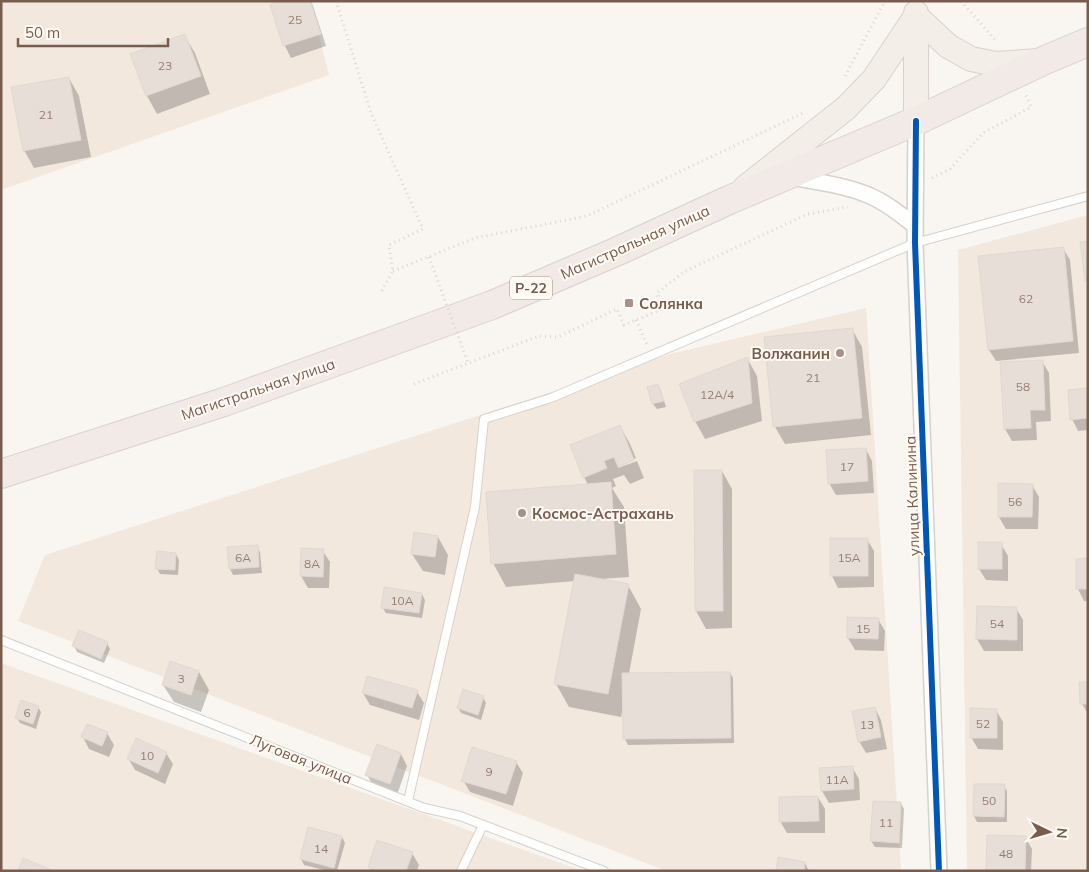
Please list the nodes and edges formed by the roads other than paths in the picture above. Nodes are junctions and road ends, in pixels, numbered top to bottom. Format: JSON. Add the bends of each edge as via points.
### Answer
{"nodes":[{"id":1,"x":916,"y":8,"type":"edge"},
{"id":2,"x":1088,"y":42,"type":"edge"},
{"id":3,"x":1014,"y":68,"type":"junction"},
{"id":4,"x":916,"y":121,"type":"junction"},
{"id":5,"x":787,"y":176,"type":"junction"},
{"id":6,"x":1088,"y":196,"type":"edge"},
{"id":7,"x":728,"y":200,"type":"junction"},
{"id":8,"x":914,"y":225,"type":"junction"},
{"id":9,"x":915,"y":243,"type":"junction"},
{"id":10,"x":1,"y":474,"type":"edge"},
{"id":11,"x":1,"y":640,"type":"edge"},
{"id":12,"x":408,"y":801,"type":"junction"},
{"id":13,"x":483,"y":825,"type":"junction"},
{"id":14,"x":460,"y":871,"type":"edge"},
{"id":15,"x":604,"y":871,"type":"edge"},
{"id":16,"x":939,"y":871,"type":"edge"}],
"edges":[{"from":1,"to":3,"type":"main road","via":[[948,46],[971,59]]},
{"from":1,"to":4,"type":"main road"},
{"from":1,"to":7,"type":"main road","via":[[874,79],[846,108]]},
{"from":2,"to":3,"type":"highway","name":"Магистральная улица","number":"Р-22","via":[[1045,60]]},
{"from":3,"to":4,"type":"highway","name":"Магистральная улица","number":"Р-22"},
{"from":4,"to":5,"type":"highway","name":"Магистральная улица","number":"Р-22"},
{"from":4,"to":8,"type":"street","name":"улица Калинина"},
{"from":5,"to":7,"type":"highway","name":"Магистральная улица","number":"Р-22"},
{"from":5,"to":8,"type":"street","via":[[868,195]]},
{"from":6,"to":9,"type":"lane"},
{"from":7,"to":10,"type":"highway","name":"Магистральная улица","number":"Р-22","via":[[492,305],[224,402]]},
{"from":8,"to":9,"type":"street","name":"улица Калинина"},
{"from":9,"to":12,"type":"lane","via":[[551,398],[484,419],[475,507]]},
{"from":9,"to":16,"type":"street","name":"улица Калинина"},
{"from":11,"to":12,"type":"lane","name":"Луговая улица"},
{"from":12,"to":13,"type":"lane","name":"Луговая улица"},
{"from":13,"to":14,"type":"lane"},
{"from":13,"to":15,"type":"lane","name":"Луговая улица"}]}
